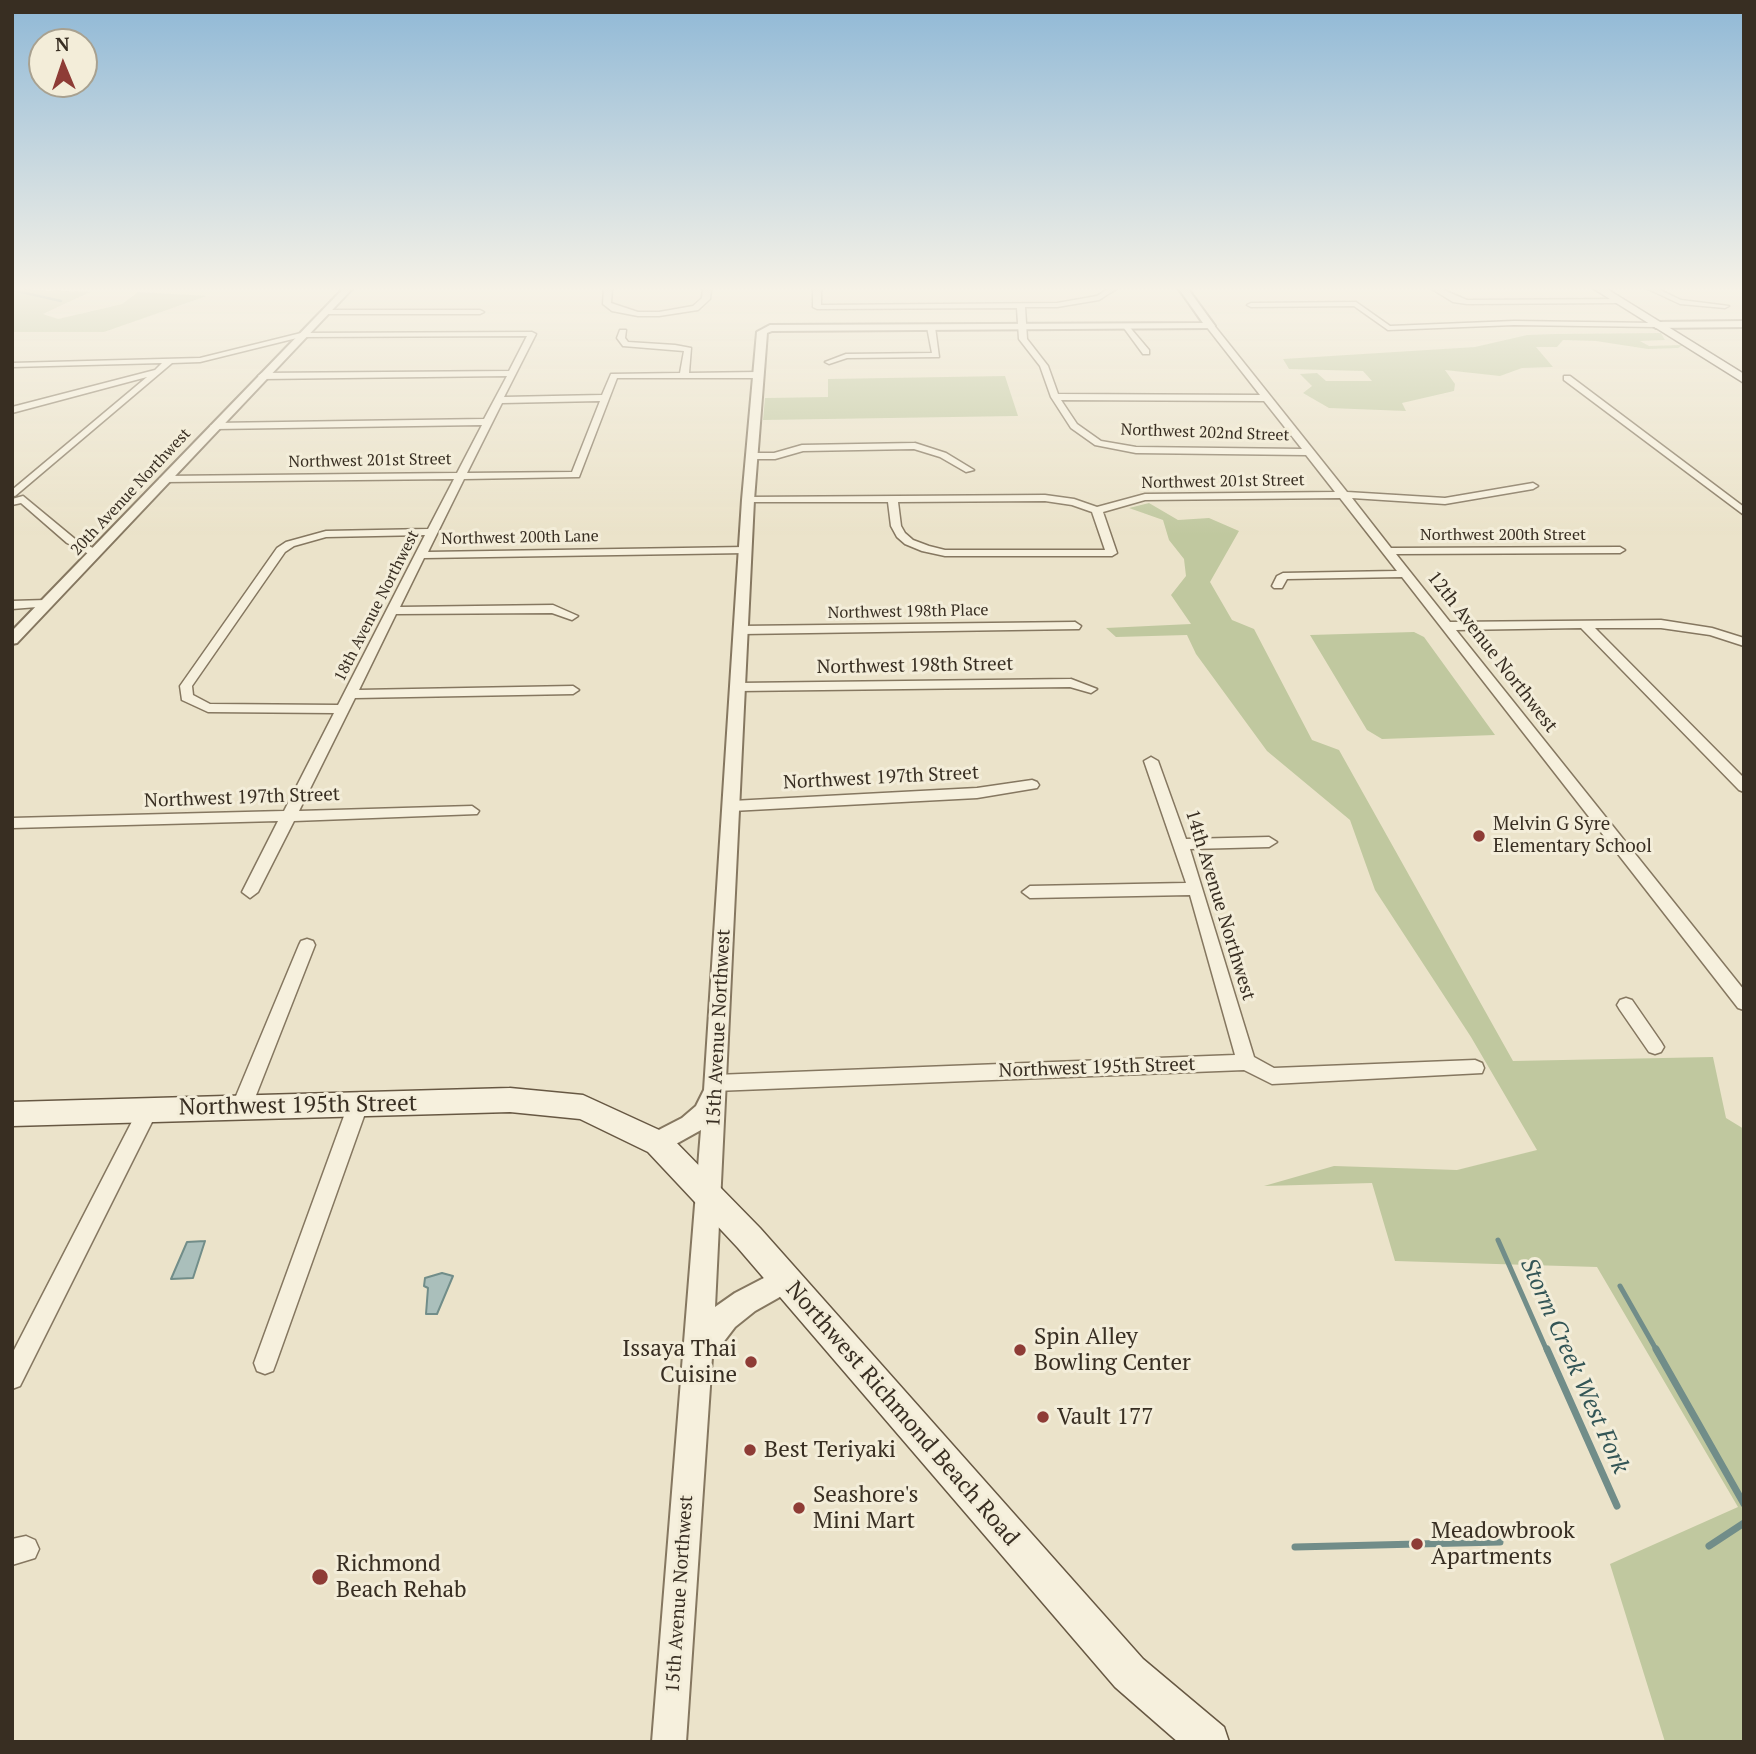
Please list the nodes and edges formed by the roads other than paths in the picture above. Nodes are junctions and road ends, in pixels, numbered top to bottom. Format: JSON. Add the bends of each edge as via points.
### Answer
{"nodes":[{"id":1,"x":159,"y":371,"type":"joint"},
{"id":2,"x":267,"y":371,"type":"edge"},
{"id":3,"x":685,"y":371,"type":"edge"},
{"id":4,"x":758,"y":371,"type":"edge"},
{"id":5,"x":1046,"y":371,"type":"edge"},
{"id":6,"x":1246,"y":371,"type":"edge"},
{"id":7,"x":512,"y":373,"type":"joint"},
{"id":8,"x":758,"y":375,"type":"junction"},
{"id":9,"x":262,"y":376,"type":"junction"},
{"id":10,"x":684,"y":376,"type":"junction"},
{"id":11,"x":1567,"y":378,"type":"dead end"},
{"id":12,"x":1055,"y":397,"type":"junction"},
{"id":13,"x":606,"y":398,"type":"junction"},
{"id":14,"x":1267,"y":398,"type":"junction"},
{"id":15,"x":499,"y":400,"type":"junction"},
{"id":16,"x":12,"y":410,"type":"edge"},
{"id":17,"x":488,"y":422,"type":"junction"},
{"id":18,"x":215,"y":426,"type":"junction"},
{"id":19,"x":1311,"y":452,"type":"junction"},
{"id":20,"x":751,"y":456,"type":"junction"},
{"id":21,"x":970,"y":470,"type":"dead end"},
{"id":22,"x":461,"y":476,"type":"junction"},
{"id":23,"x":164,"y":479,"type":"junction"},
{"id":24,"x":1533,"y":486,"type":"dead end"},
{"id":25,"x":1344,"y":495,"type":"junction"},
{"id":26,"x":16,"y":497,"type":"edge"},
{"id":27,"x":893,"y":499,"type":"junction"},
{"id":28,"x":748,"y":500,"type":"junction"},
{"id":29,"x":1097,"y":510,"type":"junction"},
{"id":30,"x":1744,"y":512,"type":"edge"},
{"id":31,"x":432,"y":532,"type":"junction"},
{"id":32,"x":746,"y":550,"type":"junction"},
{"id":33,"x":1620,"y":550,"type":"dead end"},
{"id":34,"x":1387,"y":551,"type":"junction"},
{"id":35,"x":94,"y":553,"type":"junction"},
{"id":36,"x":421,"y":555,"type":"junction"},
{"id":37,"x":1405,"y":574,"type":"junction"},
{"id":38,"x":1278,"y":586,"type":"dead end"},
{"id":39,"x":46,"y":604,"type":"junction"},
{"id":40,"x":12,"y":605,"type":"edge"},
{"id":41,"x":392,"y":611,"type":"junction"},
{"id":42,"x":572,"y":616,"type":"dead end"},
{"id":43,"x":1584,"y":624,"type":"junction"},
{"id":44,"x":1075,"y":626,"type":"dead end"},
{"id":45,"x":1446,"y":626,"type":"junction"},
{"id":46,"x":742,"y":630,"type":"junction"},
{"id":47,"x":12,"y":640,"type":"edge"},
{"id":48,"x":1742,"y":641,"type":"edge"},
{"id":49,"x":739,"y":687,"type":"junction"},
{"id":50,"x":1091,"y":689,"type":"dead end"},
{"id":51,"x":573,"y":690,"type":"dead end"},
{"id":52,"x":350,"y":694,"type":"junction"},
{"id":53,"x":343,"y":709,"type":"junction"},
{"id":54,"x":1151,"y":761,"type":"dead end"},
{"id":55,"x":1032,"y":785,"type":"dead end"},
{"id":56,"x":1744,"y":787,"type":"edge"},
{"id":57,"x":732,"y":806,"type":"junction"},
{"id":58,"x":472,"y":811,"type":"dead end"},
{"id":59,"x":289,"y":816,"type":"junction"},
{"id":60,"x":12,"y":823,"type":"edge"},
{"id":61,"x":1269,"y":842,"type":"dead end"},
{"id":62,"x":1180,"y":844,"type":"junction"},
{"id":63,"x":1196,"y":889,"type":"junction"},
{"id":64,"x":250,"y":892,"type":"dead end"},
{"id":65,"x":1030,"y":892,"type":"dead end"},
{"id":66,"x":307,"y":945,"type":"dead end"},
{"id":67,"x":1740,"y":993,"type":"edge"},
{"id":68,"x":1626,"y":1005,"type":"dead end"},
{"id":69,"x":1655,"y":1047,"type":"dead end"},
{"id":70,"x":1247,"y":1062,"type":"junction"},
{"id":71,"x":1475,"y":1068,"type":"dead end"},
{"id":72,"x":715,"y":1087,"type":"junction"},
{"id":73,"x":358,"y":1105,"type":"junction"},
{"id":74,"x":583,"y":1107,"type":"joint"},
{"id":75,"x":241,"y":1108,"type":"junction"},
{"id":76,"x":148,"y":1110,"type":"junction"},
{"id":77,"x":12,"y":1114,"type":"edge"},
{"id":78,"x":658,"y":1143,"type":"junction"},
{"id":79,"x":709,"y":1197,"type":"junction"},
{"id":80,"x":785,"y":1280,"type":"junction"},
{"id":81,"x":699,"y":1351,"type":"junction"},
{"id":82,"x":265,"y":1363,"type":"dead end"},
{"id":83,"x":12,"y":1378,"type":"edge"},
{"id":84,"x":669,"y":1742,"type":"edge"},
{"id":85,"x":1209,"y":1742,"type":"edge"}],
"edges":[{"from":1,"to":16,"type":"street"},
{"from":1,"to":26,"type":"street"},
{"from":2,"to":9,"type":"street","name":"20th Avenue Northwest"},
{"from":3,"to":10,"type":"street"},
{"from":4,"to":8,"type":"street","name":"15th Avenue Northwest"},
{"from":5,"to":12,"type":"street"},
{"from":6,"to":14,"type":"street","name":"12th Avenue Northwest"},
{"from":7,"to":9,"type":"street"},
{"from":7,"to":15,"type":"street","name":"18th Avenue Northwest"},
{"from":8,"to":10,"type":"street"},
{"from":8,"to":20,"type":"street","name":"15th Avenue Northwest"},
{"from":9,"to":18,"type":"street","name":"20th Avenue Northwest"},
{"from":10,"to":13,"type":"street","via":[[614,376]]},
{"from":11,"to":30,"type":"street"},
{"from":12,"to":14,"type":"street"},
{"from":12,"to":19,"type":"street","name":"Northwest 202nd Street","via":[[1074,426],[1098,443],[1136,450]]},
{"from":13,"to":15,"type":"street"},
{"from":13,"to":22,"type":"street","name":"Northwest 201st Street","via":[[576,475]]},
{"from":14,"to":19,"type":"street","name":"12th Avenue Northwest"},
{"from":15,"to":17,"type":"street","name":"18th Avenue Northwest"},
{"from":17,"to":18,"type":"street"},
{"from":17,"to":22,"type":"street","name":"18th Avenue Northwest"},
{"from":18,"to":23,"type":"street","name":"20th Avenue Northwest"},
{"from":19,"to":25,"type":"street","name":"12th Avenue Northwest"},
{"from":20,"to":21,"type":"street","via":[[775,456],[802,448],[915,446]]},
{"from":20,"to":28,"type":"street","name":"15th Avenue Northwest"},
{"from":22,"to":23,"type":"street","name":"Northwest 201st Street"},
{"from":22,"to":31,"type":"street","name":"18th Avenue Northwest"},
{"from":23,"to":35,"type":"street","name":"20th Avenue Northwest"},
{"from":24,"to":25,"type":"street","name":"Northwest 201st Street","via":[[1445,502]]},
{"from":25,"to":29,"type":"street","name":"Northwest 201st Street","via":[[1145,497]]},
{"from":25,"to":34,"type":"street","name":"12th Avenue Northwest"},
{"from":26,"to":35,"type":"street","via":[[71,541]]},
{"from":27,"to":28,"type":"street"},
{"from":27,"to":29,"type":"street","via":[[1045,498]]},
{"from":27,"to":29,"type":"street","via":[[896,526],[909,542],[945,553],[1112,553]]},
{"from":28,"to":32,"type":"street","name":"15th Avenue Northwest"},
{"from":31,"to":36,"type":"street","name":"18th Avenue Northwest"},
{"from":31,"to":53,"type":"street","via":[[326,534],[281,551],[186,686],[187,697],[196,704],[225,710]]},
{"from":32,"to":36,"type":"street","name":"Northwest 200th Lane"},
{"from":32,"to":46,"type":"street","name":"15th Avenue Northwest"},
{"from":33,"to":34,"type":"street","name":"Northwest 200th Street"},
{"from":34,"to":37,"type":"street","name":"12th Avenue Northwest"},
{"from":35,"to":39,"type":"street","name":"20th Avenue Northwest"},
{"from":36,"to":41,"type":"street","name":"18th Avenue Northwest"},
{"from":37,"to":38,"type":"street","via":[[1283,576]]},
{"from":37,"to":45,"type":"street","name":"12th Avenue Northwest"},
{"from":39,"to":40,"type":"street"},
{"from":39,"to":47,"type":"street","name":"20th Avenue Northwest"},
{"from":41,"to":42,"type":"street","via":[[553,609]]},
{"from":41,"to":52,"type":"street","name":"18th Avenue Northwest"},
{"from":43,"to":45,"type":"street"},
{"from":43,"to":48,"type":"street","via":[[1661,624]]},
{"from":43,"to":56,"type":"street"},
{"from":44,"to":46,"type":"street","name":"Northwest 198th Place"},
{"from":45,"to":67,"type":"street","name":"12th Avenue Northwest"},
{"from":46,"to":49,"type":"street","name":"15th Avenue Northwest"},
{"from":49,"to":50,"type":"street","name":"Northwest 198th Street","via":[[1071,683]]},
{"from":49,"to":57,"type":"street","name":"15th Avenue Northwest"},
{"from":51,"to":52,"type":"street"},
{"from":52,"to":53,"type":"street","name":"18th Avenue Northwest"},
{"from":53,"to":59,"type":"street","name":"18th Avenue Northwest"},
{"from":54,"to":62,"type":"street","name":"14th Avenue Northwest"},
{"from":55,"to":57,"type":"street","name":"Northwest 197th Street","via":[[977,793]]},
{"from":57,"to":72,"type":"street","name":"15th Avenue Northwest"},
{"from":58,"to":59,"type":"street","name":"Northwest 197th Street"},
{"from":59,"to":60,"type":"street","name":"Northwest 197th Street"},
{"from":59,"to":64,"type":"street","name":"18th Avenue Northwest"},
{"from":61,"to":62,"type":"street"},
{"from":62,"to":63,"type":"street","name":"14th Avenue Northwest"},
{"from":63,"to":65,"type":"street"},
{"from":63,"to":70,"type":"street","name":"14th Avenue Northwest"},
{"from":66,"to":75,"type":"street"},
{"from":68,"to":69,"type":"street"},
{"from":70,"to":71,"type":"street","name":"Northwest 195th Street","via":[[1272,1076]]},
{"from":70,"to":72,"type":"street","name":"Northwest 195th Street"},
{"from":72,"to":78,"type":"street","via":[[704,1113]]},
{"from":72,"to":79,"type":"street","name":"15th Avenue Northwest"},
{"from":73,"to":74,"type":"main road","name":"Northwest 195th Street","via":[[510,1100]]},
{"from":73,"to":75,"type":"main road","name":"Northwest 195th Street"},
{"from":73,"to":82,"type":"street"},
{"from":74,"to":78,"type":"main road","name":"Northwest Richmond Beach Road"},
{"from":75,"to":76,"type":"main road","name":"Northwest 195th Street"},
{"from":76,"to":77,"type":"main road","name":"Northwest 195th Street"},
{"from":76,"to":83,"type":"street"},
{"from":78,"to":79,"type":"main road","name":"Northwest Richmond Beach Road"},
{"from":79,"to":80,"type":"main road","name":"Northwest Richmond Beach Road"},
{"from":79,"to":81,"type":"street","name":"15th Avenue Northwest"},
{"from":80,"to":81,"type":"street","via":[[725,1317]]},
{"from":80,"to":85,"type":"main road","name":"Northwest Richmond Beach Road","via":[[1129,1673]]},
{"from":81,"to":84,"type":"street","name":"15th Avenue Northwest"}]}
